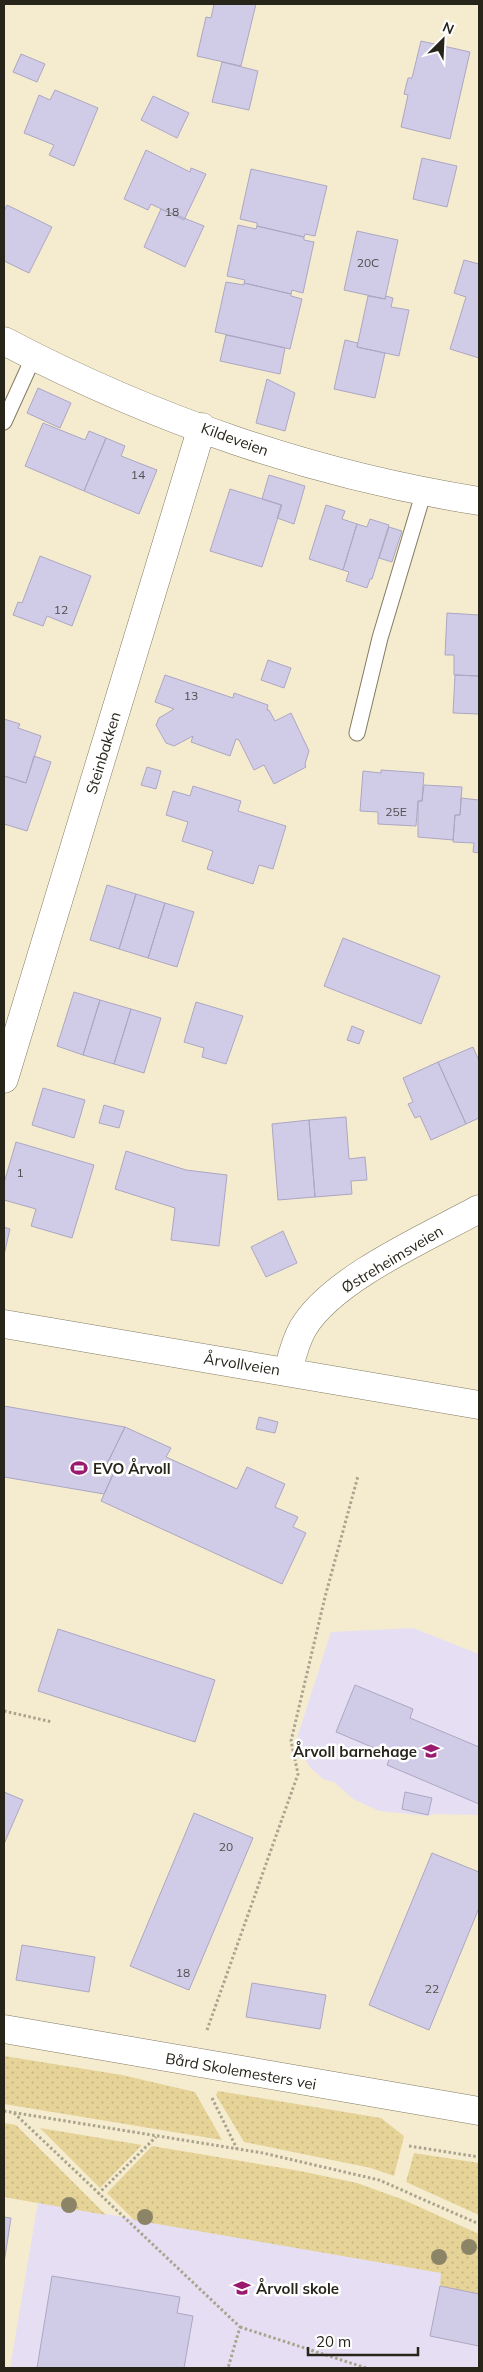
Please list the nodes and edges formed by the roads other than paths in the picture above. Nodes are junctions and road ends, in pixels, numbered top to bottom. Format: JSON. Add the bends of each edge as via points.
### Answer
{"nodes":[{"id":1,"x":4,"y":341,"type":"edge"},
{"id":2,"x":34,"y":356,"type":"junction"},
{"id":3,"x":4,"y":422,"type":"edge"},
{"id":4,"x":202,"y":428,"type":"junction"},
{"id":5,"x":424,"y":491,"type":"junction"},
{"id":6,"x":479,"y":501,"type":"edge"},
{"id":7,"x":357,"y":732,"type":"dead end"},
{"id":8,"x":4,"y":1079,"type":"edge"},
{"id":9,"x":479,"y":1209,"type":"edge"},
{"id":10,"x":4,"y":1324,"type":"edge"},
{"id":11,"x":288,"y":1371,"type":"junction"},
{"id":12,"x":479,"y":1405,"type":"edge"},
{"id":13,"x":4,"y":2029,"type":"edge"},
{"id":14,"x":479,"y":2111,"type":"edge"}],
"edges":[{"from":1,"to":2,"type":"street","name":"Kildeveien"},
{"from":2,"to":3,"type":"lane"},
{"from":2,"to":4,"type":"street","name":"Kildeveien"},
{"from":4,"to":5,"type":"street","name":"Kildeveien","via":[[267,451]]},
{"from":4,"to":8,"type":"street","name":"Steinbakken"},
{"from":5,"to":6,"type":"street","name":"Kildeveien"},
{"from":5,"to":7,"type":"lane","via":[[380,638]]},
{"from":9,"to":11,"type":"street","name":"Østreheimsveien","via":[[367,1270],[338,1290],[304,1326]]},
{"from":10,"to":11,"type":"street","name":"Årvollveien"},
{"from":11,"to":12,"type":"street","name":"Årvollveien"},
{"from":13,"to":14,"type":"street","name":"Bård Skolemesters vei"}]}
